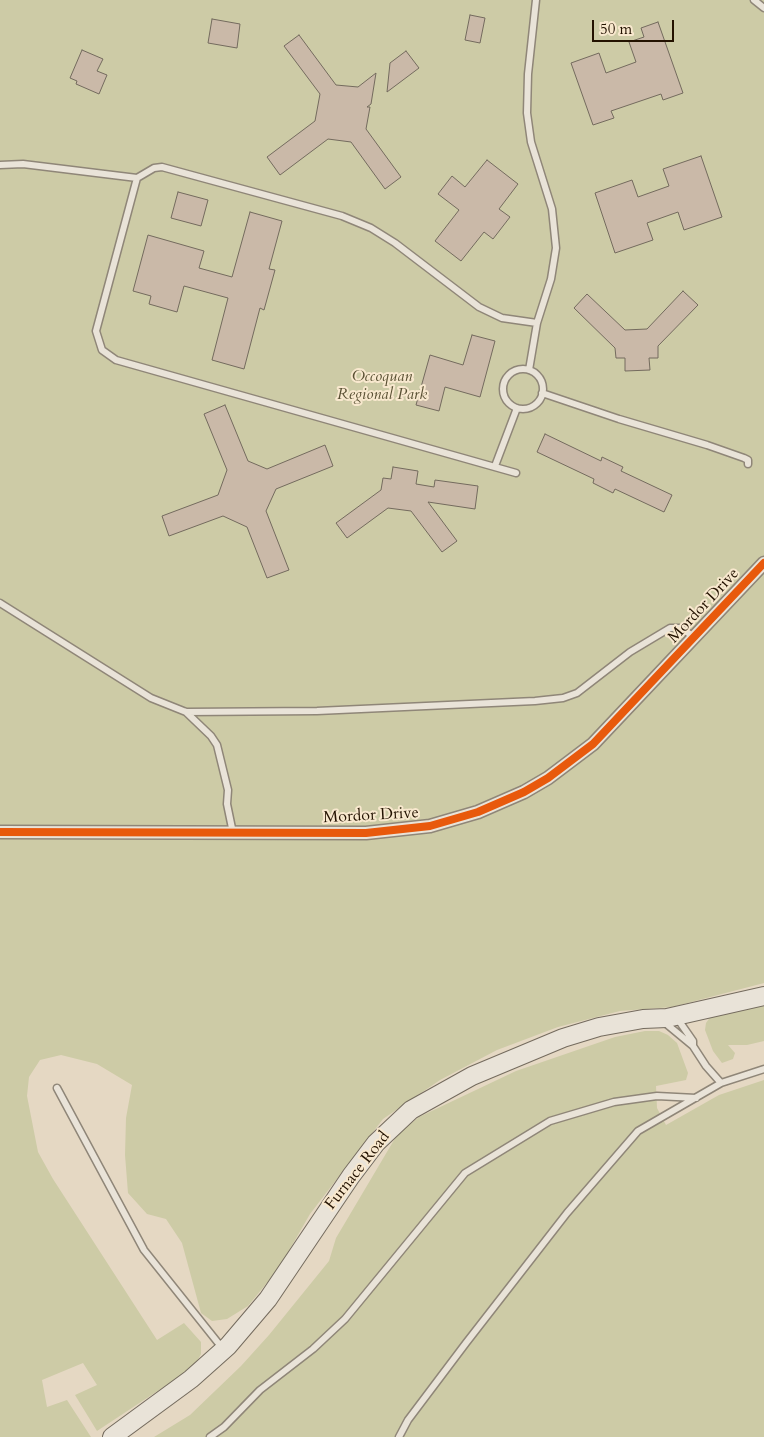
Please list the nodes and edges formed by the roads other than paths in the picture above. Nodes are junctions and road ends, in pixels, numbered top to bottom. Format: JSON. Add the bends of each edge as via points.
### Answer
{"nodes":[{"id":1,"x":536,"y":0,"type":"edge"},
{"id":2,"x":754,"y":0,"type":"edge"},
{"id":3,"x":764,"y":8,"type":"edge"},
{"id":4,"x":0,"y":165,"type":"edge"},
{"id":5,"x":137,"y":178,"type":"junction"},
{"id":6,"x":537,"y":323,"type":"junction"},
{"id":7,"x":529,"y":370,"type":"junction"},
{"id":8,"x":542,"y":393,"type":"junction"},
{"id":9,"x":517,"y":408,"type":"junction"},
{"id":10,"x":748,"y":464,"type":"dead end"},
{"id":11,"x":496,"y":466,"type":"junction"},
{"id":12,"x":516,"y":473,"type":"dead end"},
{"id":13,"x":764,"y":563,"type":"edge"},
{"id":14,"x":0,"y":603,"type":"edge"},
{"id":15,"x":694,"y":637,"type":"junction"},
{"id":16,"x":186,"y":712,"type":"junction"},
{"id":17,"x":0,"y":832,"type":"edge"},
{"id":18,"x":233,"y":833,"type":"junction"},
{"id":19,"x":764,"y":996,"type":"edge"},
{"id":20,"x":668,"y":1017,"type":"junction"},
{"id":21,"x":692,"y":1046,"type":"junction"},
{"id":22,"x":764,"y":1069,"type":"edge"},
{"id":23,"x":721,"y":1083,"type":"junction"},
{"id":24,"x":57,"y":1088,"type":"dead end"},
{"id":25,"x":696,"y":1098,"type":"junction"},
{"id":26,"x":224,"y":1350,"type":"junction"},
{"id":27,"x":112,"y":1437,"type":"edge"},
{"id":28,"x":210,"y":1437,"type":"edge"},
{"id":29,"x":399,"y":1437,"type":"edge"}],
"edges":[{"from":1,"to":6,"type":"lane","via":[[527,112],[531,142],[552,209],[556,248],[552,279]]},
{"from":2,"to":3,"type":"lane"},
{"from":4,"to":5,"type":"lane","via":[[23,164]]},
{"from":5,"to":6,"type":"lane","via":[[154,168],[171,168],[342,216],[396,243],[479,307],[502,318]]},
{"from":5,"to":11,"type":"lane","via":[[96,331],[98,344],[109,357]]},
{"from":6,"to":7,"type":"lane"},
{"from":7,"to":8,"type":"lane","via":[[541,381]]},
{"from":7,"to":9,"type":"lane","via":[[523,368],[511,372],[503,382],[506,401]]},
{"from":8,"to":9,"type":"lane","via":[[536,404]]},
{"from":8,"to":10,"type":"lane","via":[[707,445],[744,458]]},
{"from":9,"to":11,"type":"lane"},
{"from":11,"to":12,"type":"lane"},
{"from":13,"to":15,"type":"street","name":"Mordor Drive"},
{"from":14,"to":16,"type":"lane","via":[[151,698]]},
{"from":15,"to":16,"type":"lane","via":[[681,628],[670,628],[630,652],[577,693],[563,698],[317,710]]},
{"from":15,"to":18,"type":"street","name":"Mordor Drive","via":[[593,744],[548,778],[501,803],[456,820],[407,830]]},
{"from":16,"to":18,"type":"lane","via":[[217,746],[228,790],[227,804]]},
{"from":17,"to":18,"type":"street","name":"Mordor Drive"},
{"from":19,"to":20,"type":"main road","name":"Furnace Road"},
{"from":20,"to":21,"type":"lane"},
{"from":20,"to":21,"type":"lane","via":[[693,1041]]},
{"from":20,"to":26,"type":"main road","name":"Furnace Road","via":[[599,1026],[563,1038],[472,1076],[412,1110],[376,1144],[268,1299]]},
{"from":21,"to":23,"type":"lane"},
{"from":22,"to":23,"type":"lane"},
{"from":23,"to":25,"type":"lane"},
{"from":24,"to":26,"type":"lane","via":[[144,1250]]},
{"from":25,"to":28,"type":"lane","via":[[656,1096],[614,1102],[550,1121],[464,1173],[345,1319]]},
{"from":25,"to":29,"type":"lane","via":[[638,1131],[616,1155],[472,1336],[408,1420]]},
{"from":26,"to":27,"type":"main road","name":"Furnace Road","via":[[191,1379]]}]}
